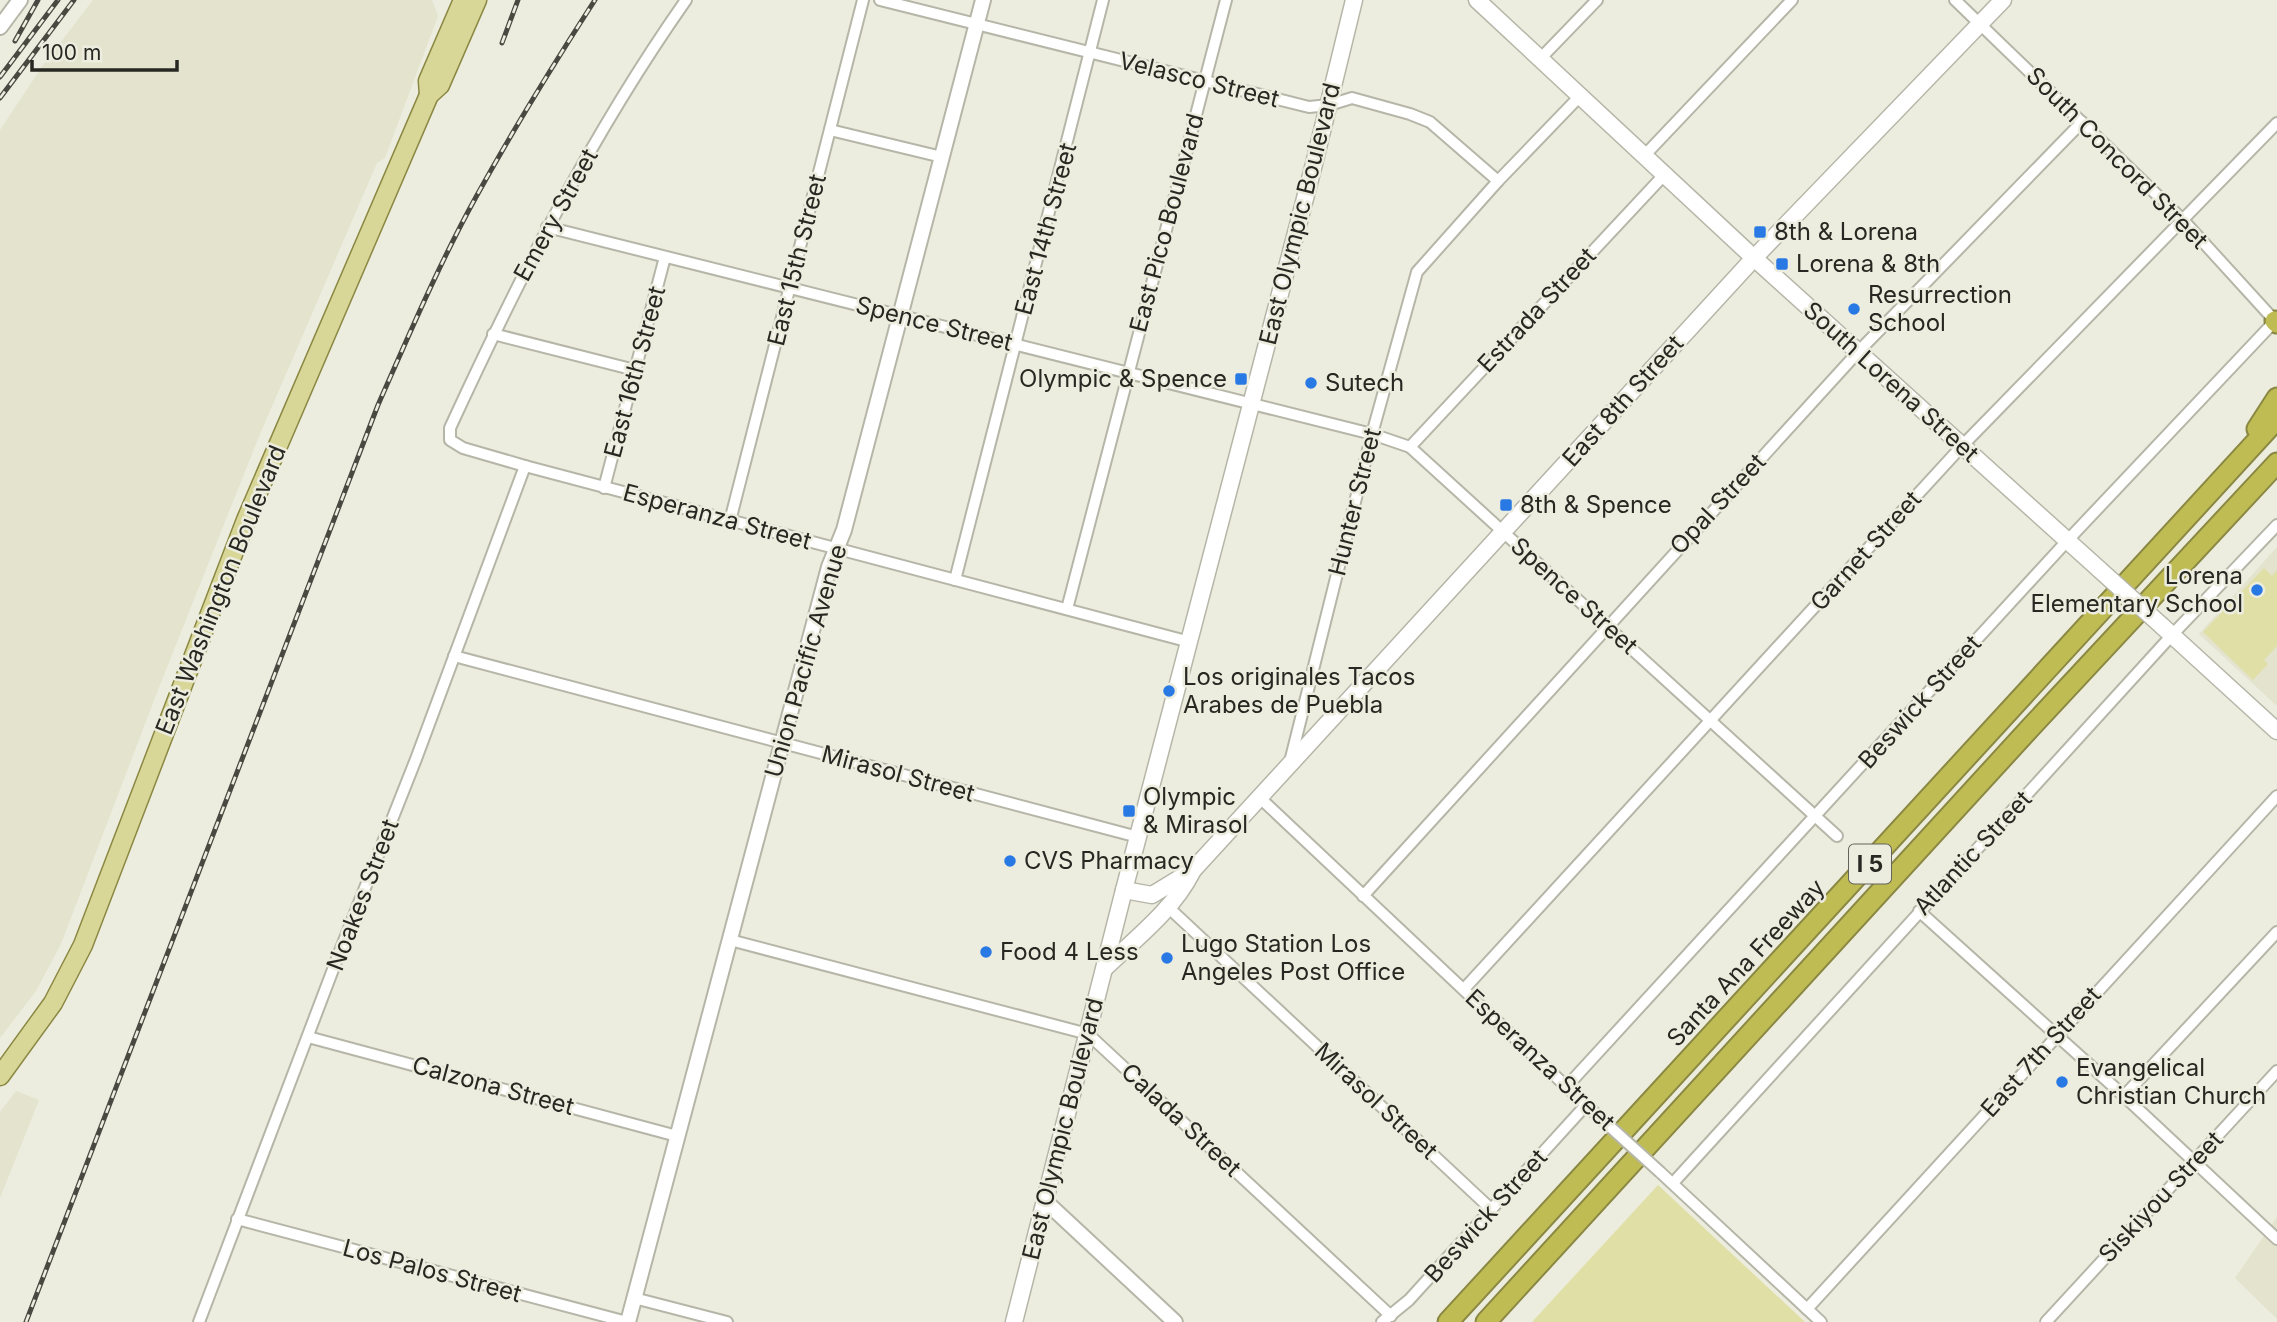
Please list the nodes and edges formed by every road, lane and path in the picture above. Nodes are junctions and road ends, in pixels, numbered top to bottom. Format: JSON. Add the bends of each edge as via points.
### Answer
{"nodes":[{"id":1,"x":20,"y":0,"type":"edge"},
{"id":2,"x":463,"y":0,"type":"edge"},
{"id":3,"x":477,"y":0,"type":"edge"},
{"id":4,"x":686,"y":0,"type":"edge"},
{"id":5,"x":863,"y":0,"type":"edge"},
{"id":6,"x":880,"y":0,"type":"edge"},
{"id":7,"x":983,"y":0,"type":"edge"},
{"id":8,"x":1103,"y":0,"type":"edge"},
{"id":9,"x":1226,"y":0,"type":"edge"},
{"id":10,"x":1353,"y":0,"type":"edge"},
{"id":11,"x":1477,"y":0,"type":"edge"},
{"id":12,"x":1597,"y":0,"type":"edge"},
{"id":13,"x":1792,"y":0,"type":"edge"},
{"id":14,"x":1955,"y":0,"type":"edge"},
{"id":15,"x":2003,"y":0,"type":"edge"},
{"id":16,"x":1980,"y":23,"type":"junction"},
{"id":17,"x":977,"y":25,"type":"junction"},
{"id":18,"x":0,"y":27,"type":"edge"},
{"id":19,"x":1091,"y":54,"type":"junction"},
{"id":20,"x":1540,"y":59,"type":"junction"},
{"id":21,"x":1204,"y":82,"type":"junction"},
{"id":22,"x":429,"y":95,"type":"junction"},
{"id":23,"x":1580,"y":96,"type":"junction"},
{"id":24,"x":1329,"y":105,"type":"junction"},
{"id":25,"x":2082,"y":122,"type":"junction"},
{"id":26,"x":2277,"y":123,"type":"edge"},
{"id":27,"x":830,"y":131,"type":"junction"},
{"id":28,"x":1644,"y":156,"type":"junction"},
{"id":29,"x":942,"y":157,"type":"junction"},
{"id":30,"x":1664,"y":175,"type":"junction"},
{"id":31,"x":1498,"y":181,"type":"junction"},
{"id":32,"x":2183,"y":220,"type":"junction"},
{"id":33,"x":547,"y":227,"type":"junction"},
{"id":34,"x":665,"y":257,"type":"junction"},
{"id":35,"x":1754,"y":258,"type":"junction"},
{"id":36,"x":791,"y":289,"type":"junction"},
{"id":37,"x":901,"y":315,"type":"junction"},
{"id":38,"x":2276,"y":322,"type":"edge"},
{"id":39,"x":493,"y":334,"type":"junction"},
{"id":40,"x":1016,"y":344,"type":"junction"},
{"id":41,"x":1858,"y":352,"type":"junction"},
{"id":42,"x":635,"y":370,"type":"junction"},
{"id":43,"x":1129,"y":373,"type":"junction"},
{"id":44,"x":2277,"y":398,"type":"edge"},
{"id":45,"x":1251,"y":404,"type":"junction"},
{"id":46,"x":2277,"y":419,"type":"edge"},
{"id":47,"x":1372,"y":434,"type":"junction"},
{"id":48,"x":450,"y":440,"type":"joint"},
{"id":49,"x":1962,"y":446,"type":"junction"},
{"id":50,"x":1410,"y":447,"type":"junction"},
{"id":51,"x":2277,"y":463,"type":"edge"},
{"id":52,"x":525,"y":467,"type":"junction"},
{"id":53,"x":2230,"y":471,"type":"junction"},
{"id":54,"x":604,"y":488,"type":"junction"},
{"id":55,"x":730,"y":520,"type":"junction"},
{"id":56,"x":2277,"y":525,"type":"edge"},
{"id":57,"x":1503,"y":532,"type":"junction"},
{"id":58,"x":2067,"y":541,"type":"junction"},
{"id":59,"x":837,"y":548,"type":"junction"},
{"id":60,"x":955,"y":580,"type":"junction"},
{"id":61,"x":1068,"y":609,"type":"junction"},
{"id":62,"x":1607,"y":625,"type":"junction"},
{"id":63,"x":2167,"y":631,"type":"junction"},
{"id":64,"x":1190,"y":642,"type":"junction"},
{"id":65,"x":454,"y":656,"type":"junction"},
{"id":66,"x":1710,"y":723,"type":"junction"},
{"id":67,"x":2277,"y":731,"type":"edge"},
{"id":68,"x":782,"y":744,"type":"junction"},
{"id":69,"x":1290,"y":763,"type":"junction"},
{"id":70,"x":2277,"y":796,"type":"edge"},
{"id":71,"x":1259,"y":797,"type":"junction"},
{"id":72,"x":1815,"y":817,"type":"junction"},
{"id":73,"x":1837,"y":836,"type":"dead end"},
{"id":74,"x":1138,"y":838,"type":"junction"},
{"id":75,"x":1193,"y":870,"type":"junction"},
{"id":76,"x":1124,"y":890,"type":"junction"},
{"id":77,"x":1363,"y":896,"type":"junction"},
{"id":78,"x":1168,"y":907,"type":"junction"},
{"id":79,"x":1919,"y":911,"type":"junction"},
{"id":80,"x":2277,"y":932,"type":"edge"},
{"id":81,"x":730,"y":940,"type":"junction"},
{"id":82,"x":1105,"y":968,"type":"junction"},
{"id":83,"x":1464,"y":989,"type":"junction"},
{"id":84,"x":1088,"y":1034,"type":"junction"},
{"id":85,"x":2056,"y":1035,"type":"junction"},
{"id":86,"x":308,"y":1037,"type":"junction"},
{"id":87,"x":2277,"y":1071,"type":"edge"},
{"id":88,"x":0,"y":1076,"type":"edge"},
{"id":89,"x":1568,"y":1085,"type":"junction"},
{"id":90,"x":2124,"y":1096,"type":"junction"},
{"id":91,"x":1586,"y":1105,"type":"junction"},
{"id":92,"x":677,"y":1136,"type":"junction"},
{"id":93,"x":2194,"y":1161,"type":"junction"},
{"id":94,"x":1673,"y":1184,"type":"junction"},
{"id":95,"x":1045,"y":1200,"type":"junction"},
{"id":96,"x":1491,"y":1209,"type":"junction"},
{"id":97,"x":237,"y":1219,"type":"junction"},
{"id":98,"x":2277,"y":1239,"type":"edge"},
{"id":99,"x":634,"y":1298,"type":"junction"},
{"id":100,"x":1807,"y":1309,"type":"junction"},
{"id":101,"x":1387,"y":1319,"type":"edge"},
{"id":102,"x":199,"y":1322,"type":"edge"},
{"id":103,"x":627,"y":1322,"type":"edge"},
{"id":104,"x":727,"y":1322,"type":"edge"},
{"id":105,"x":1014,"y":1322,"type":"edge"},
{"id":106,"x":1175,"y":1322,"type":"edge"},
{"id":107,"x":1448,"y":1322,"type":"edge"},
{"id":108,"x":1486,"y":1322,"type":"edge"},
{"id":109,"x":1821,"y":1322,"type":"edge"},
{"id":110,"x":2046,"y":1322,"type":"edge"}],
"edges":[{"from":1,"to":18,"type":"street"},
{"from":2,"to":22,"type":"main road","name":"East Washington Boulevard","via":[[428,81]]},
{"from":3,"to":22,"type":"main road","name":"East Washington Boulevard","via":[[440,85]]},
{"from":4,"to":33,"type":"street","name":"Emery Street","via":[[646,58]]},
{"from":5,"to":27,"type":"street","name":"East 15th Street"},
{"from":6,"to":17,"type":"street","name":"Velasco Street"},
{"from":7,"to":17,"type":"street","name":"Union Pacific Avenue"},
{"from":8,"to":19,"type":"street","name":"East 14th Street"},
{"from":9,"to":21,"type":"street","name":"East Pico Boulevard"},
{"from":10,"to":24,"type":"main road","name":"East Olympic Boulevard"},
{"from":11,"to":20,"type":"main road","name":"South Lorena Street"},
{"from":12,"to":20,"type":"street"},
{"from":13,"to":28,"type":"street"},
{"from":14,"to":16,"type":"street","name":"South Concord Street"},
{"from":15,"to":16,"type":"main road","name":"East 8th Street"},
{"from":16,"to":25,"type":"street","name":"South Concord Street"},
{"from":16,"to":35,"type":"main road","name":"East 8th Street"},
{"from":17,"to":19,"type":"street","name":"Velasco Street"},
{"from":17,"to":29,"type":"street","name":"Union Pacific Avenue"},
{"from":19,"to":21,"type":"street","name":"Velasco Street"},
{"from":19,"to":40,"type":"street","name":"East 14th Street"},
{"from":20,"to":23,"type":"main road","name":"South Lorena Street"},
{"from":21,"to":24,"type":"street","name":"Velasco Street","via":[[1311,107]]},
{"from":21,"to":43,"type":"street","name":"East Pico Boulevard"},
{"from":22,"to":88,"type":"main road","name":"East Washington Boulevard","via":[[246,520],[83,945],[53,1003]]},
{"from":23,"to":28,"type":"main road","name":"South Lorena Street"},
{"from":23,"to":31,"type":"street","name":"Hunter Street"},
{"from":24,"to":31,"type":"street","name":"Velasco Street","via":[[1352,98],[1430,122]]},
{"from":24,"to":45,"type":"main road","name":"East Olympic Boulevard"},
{"from":25,"to":32,"type":"street","name":"South Concord Street"},
{"from":25,"to":41,"type":"street","name":"Opal Street"},
{"from":26,"to":32,"type":"street","name":"Garnet Street"},
{"from":27,"to":29,"type":"street"},
{"from":27,"to":36,"type":"street","name":"East 15th Street"},
{"from":28,"to":30,"type":"main road","name":"South Lorena Street"},
{"from":29,"to":37,"type":"street","name":"Union Pacific Avenue"},
{"from":30,"to":35,"type":"main road","name":"South Lorena Street"},
{"from":30,"to":50,"type":"street","name":"Estrada Street"},
{"from":31,"to":47,"type":"street","name":"Hunter Street","via":[[1417,272]]},
{"from":32,"to":38,"type":"street","name":"South Concord Street"},
{"from":32,"to":49,"type":"street","name":"Garnet Street"},
{"from":33,"to":34,"type":"street","name":"Spence Street"},
{"from":33,"to":39,"type":"street","name":"Emery Street"},
{"from":34,"to":36,"type":"street","name":"Spence Street"},
{"from":34,"to":42,"type":"street","name":"East 16th Street"},
{"from":35,"to":41,"type":"main road","name":"South Lorena Street"},
{"from":35,"to":57,"type":"main road","name":"East 8th Street"},
{"from":36,"to":37,"type":"street","name":"Spence Street"},
{"from":36,"to":55,"type":"street","name":"East 15th Street"},
{"from":37,"to":40,"type":"street","name":"Spence Street"},
{"from":37,"to":59,"type":"street","name":"Union Pacific Avenue"},
{"from":38,"to":58,"type":"street","name":"Beswick Street"},
{"from":39,"to":42,"type":"street"},
{"from":39,"to":48,"type":"street","name":"Emery Street","via":[[450,428]]},
{"from":40,"to":43,"type":"street","name":"Spence Street"},
{"from":40,"to":60,"type":"street","name":"East 14th Street"},
{"from":41,"to":49,"type":"main road","name":"South Lorena Street"},
{"from":41,"to":62,"type":"street","name":"Opal Street"},
{"from":42,"to":54,"type":"street","name":"East 16th Street"},
{"from":43,"to":45,"type":"street","name":"Spence Street"},
{"from":43,"to":61,"type":"street","name":"East Pico Boulevard"},
{"from":44,"to":53,"type":"highway"},
{"from":45,"to":47,"type":"street","name":"Spence Street"},
{"from":45,"to":64,"type":"main road","name":"East Olympic Boulevard"},
{"from":46,"to":53,"type":"highway","name":"Santa Ana Freeway","number":"I 5"},
{"from":47,"to":50,"type":"street","name":"Spence Street"},
{"from":47,"to":69,"type":"street","name":"Hunter Street"},
{"from":48,"to":52,"type":"street","name":"Esperanza Street"},
{"from":49,"to":58,"type":"main road","name":"South Lorena Street"},
{"from":49,"to":66,"type":"street","name":"Garnet Street"},
{"from":50,"to":57,"type":"street","name":"Spence Street"},
{"from":51,"to":108,"type":"highway","name":"Santa Ana Freeway","number":"I 5"},
{"from":52,"to":54,"type":"street","name":"Esperanza Street"},
{"from":52,"to":65,"type":"street","name":"Noakes Street"},
{"from":53,"to":107,"type":"highway","name":"Santa Ana Freeway","number":"I 5"},
{"from":54,"to":55,"type":"street","name":"Esperanza Street"},
{"from":55,"to":59,"type":"street","name":"Esperanza Street"},
{"from":56,"to":63,"type":"street","name":"Atlantic Street"},
{"from":57,"to":62,"type":"street","name":"Spence Street"},
{"from":57,"to":69,"type":"main road","name":"East 8th Street"},
{"from":58,"to":63,"type":"main road","name":"South Lorena Street","bridge":true},
{"from":58,"to":72,"type":"street","name":"Beswick Street"},
{"from":59,"to":60,"type":"street","name":"Esperanza Street"},
{"from":59,"to":68,"type":"street","name":"Union Pacific Avenue"},
{"from":60,"to":61,"type":"street","name":"Esperanza Street"},
{"from":61,"to":64,"type":"street","name":"Esperanza Street"},
{"from":62,"to":66,"type":"street","name":"Spence Street"},
{"from":62,"to":77,"type":"street","name":"Opal Street"},
{"from":63,"to":67,"type":"main road","name":"South Lorena Street"},
{"from":63,"to":79,"type":"street","name":"Atlantic Street"},
{"from":64,"to":74,"type":"main road","name":"East Olympic Boulevard"},
{"from":65,"to":68,"type":"street","name":"Mirasol Street"},
{"from":65,"to":86,"type":"street","name":"Noakes Street"},
{"from":66,"to":72,"type":"street","name":"Spence Street"},
{"from":66,"to":83,"type":"street","name":"Garnet Street"},
{"from":68,"to":74,"type":"street","name":"Mirasol Street"},
{"from":68,"to":81,"type":"street","name":"Union Pacific Avenue"},
{"from":69,"to":71,"type":"main road","name":"East 8th Street"},
{"from":70,"to":85,"type":"street","name":"East 7th Street"},
{"from":71,"to":75,"type":"main road","name":"East 8th Street"},
{"from":71,"to":77,"type":"street","name":"Esperanza Street"},
{"from":72,"to":73,"type":"street","name":"Spence Street"},
{"from":72,"to":89,"type":"street","name":"Beswick Street"},
{"from":74,"to":76,"type":"main road","name":"East Olympic Boulevard"},
{"from":75,"to":76,"type":"main road","name":"East 8th Street","via":[[1152,895]]},
{"from":75,"to":78,"type":"main road","name":"East 8th Street"},
{"from":76,"to":82,"type":"main road","name":"East Olympic Boulevard"},
{"from":77,"to":83,"type":"street","name":"Esperanza Street"},
{"from":78,"to":82,"type":"main road","name":"East 8th Street"},
{"from":78,"to":96,"type":"street","name":"Mirasol Street"},
{"from":79,"to":85,"type":"street"},
{"from":79,"to":94,"type":"street","name":"Atlantic Street"},
{"from":80,"to":90,"type":"street"},
{"from":81,"to":84,"type":"street","name":"Calada Street"},
{"from":81,"to":92,"type":"street","name":"Union Pacific Avenue"},
{"from":82,"to":84,"type":"main road","name":"East Olympic Boulevard"},
{"from":83,"to":89,"type":"street","name":"Esperanza Street"},
{"from":84,"to":95,"type":"main road","name":"East Olympic Boulevard"},
{"from":84,"to":101,"type":"street","name":"Calada Street"},
{"from":85,"to":90,"type":"street"},
{"from":85,"to":100,"type":"street","name":"East 7th Street"},
{"from":86,"to":92,"type":"street","name":"Calzona Street"},
{"from":86,"to":97,"type":"street","name":"Noakes Street"},
{"from":87,"to":93,"type":"street","name":"Siskiyou Street"},
{"from":89,"to":91,"type":"street","name":"Esperanza Street"},
{"from":90,"to":93,"type":"street"},
{"from":91,"to":94,"type":"street","name":"Esperanza Street","bridge":true},
{"from":91,"to":96,"type":"street","name":"Beswick Street"},
{"from":92,"to":99,"type":"street","name":"Union Pacific Avenue"},
{"from":93,"to":98,"type":"street"},
{"from":93,"to":110,"type":"street","name":"Siskiyou Street"},
{"from":94,"to":100,"type":"street","name":"Esperanza Street"},
{"from":95,"to":105,"type":"main road","name":"East Olympic Boulevard"},
{"from":95,"to":106,"type":"street"},
{"from":96,"to":101,"type":"street","name":"Beswick Street"},
{"from":97,"to":102,"type":"street","name":"Noakes Street"},
{"from":97,"to":103,"type":"street","name":"Los Palos Street"},
{"from":99,"to":103,"type":"street","name":"Union Pacific Avenue"},
{"from":99,"to":104,"type":"street"},
{"from":100,"to":109,"type":"street","name":"Esperanza Street"}]}
